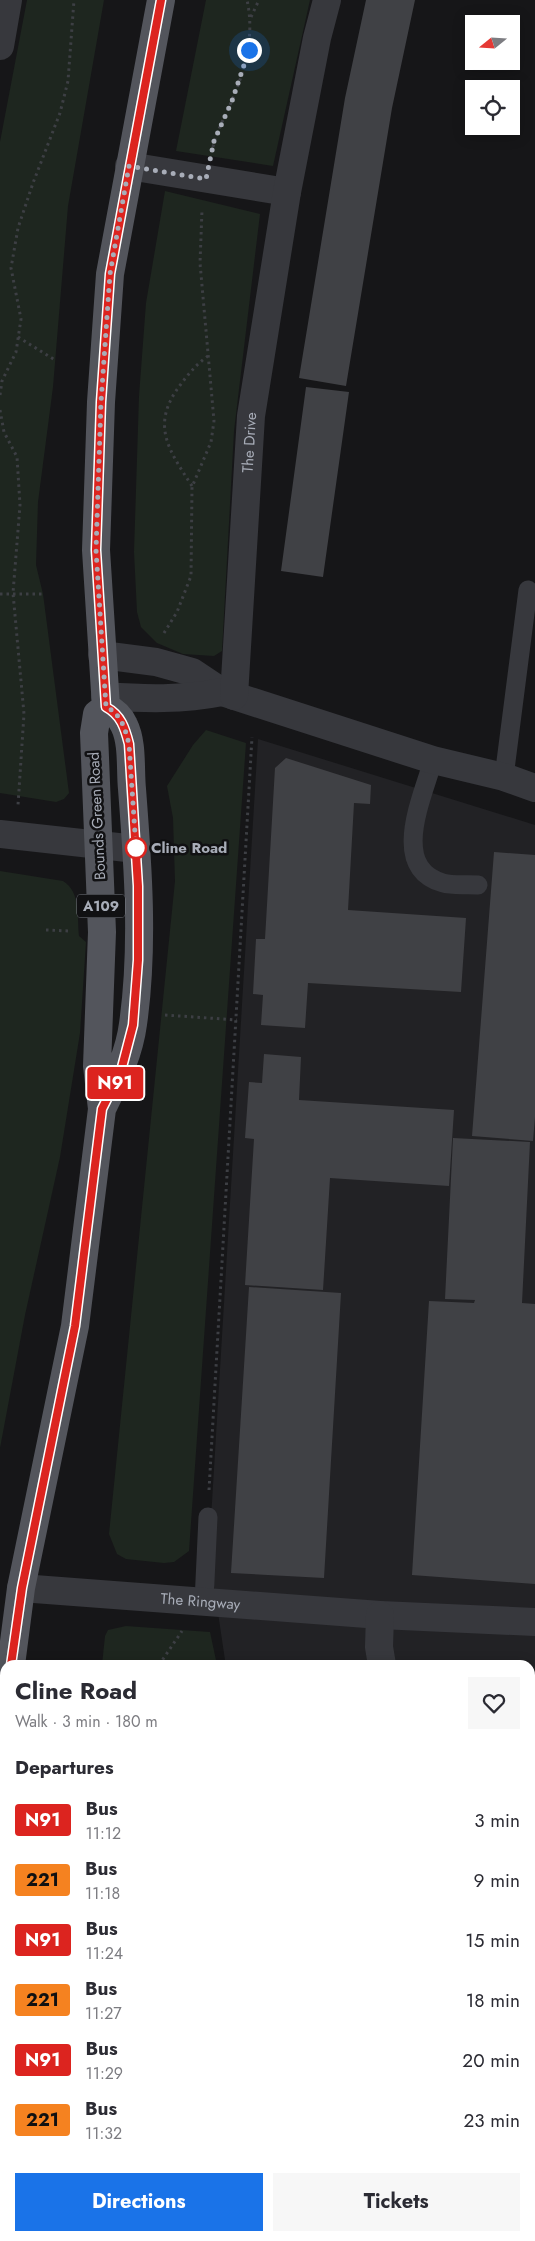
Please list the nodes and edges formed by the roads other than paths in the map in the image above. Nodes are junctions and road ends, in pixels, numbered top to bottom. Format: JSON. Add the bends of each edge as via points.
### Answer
{"nodes":[{"id":1,"x":8,"y":0,"type":"edge"},
{"id":2,"x":161,"y":0,"type":"edge"},
{"id":3,"x":327,"y":0,"type":"edge"},
{"id":4,"x":0,"y":46,"type":"edge"},
{"id":5,"x":129,"y":166,"type":"junction"},
{"id":6,"x":287,"y":192,"type":"junction"},
{"id":7,"x":528,"y":590,"type":"dead end"},
{"id":8,"x":102,"y":654,"type":"junction"},
{"id":9,"x":228,"y":694,"type":"junction"},
{"id":10,"x":105,"y":701,"type":"junction"},
{"id":11,"x":433,"y":760,"type":"junction"},
{"id":12,"x":504,"y":778,"type":"junction"},
{"id":13,"x":535,"y":788,"type":"edge"},
{"id":14,"x":0,"y":834,"type":"edge"},
{"id":15,"x":99,"y":846,"type":"junction"},
{"id":16,"x":136,"y":848,"type":"junction"},
{"id":17,"x":478,"y":884,"type":"dead end"},
{"id":18,"x":102,"y":1109,"type":"junction"},
{"id":19,"x":208,"y":1517,"type":"road end"},
{"id":20,"x":22,"y":1588,"type":"junction"},
{"id":21,"x":204,"y":1602,"type":"junction"},
{"id":22,"x":380,"y":1615,"type":"junction"},
{"id":23,"x":535,"y":1622,"type":"edge"},
{"id":24,"x":12,"y":1660,"type":"edge"},
{"id":25,"x":381,"y":1660,"type":"edge"}],
"edges":[{"from":1,"to":4,"type":"street"},
{"from":2,"to":5,"type":"main road"},
{"from":3,"to":6,"type":"street","name":"The Drive"},
{"from":5,"to":6,"type":"street"},
{"from":5,"to":8,"type":"main road","via":[[110,274],[101,402],[96,550]]},
{"from":6,"to":9,"type":"street","name":"The Drive","via":[[251,416]]},
{"from":7,"to":12,"type":"lane"},
{"from":8,"to":9,"type":"street","via":[[156,662],[192,672]]},
{"from":8,"to":10,"type":"main road"},
{"from":9,"to":10,"type":"street"},
{"from":9,"to":11,"type":"street"},
{"from":10,"to":15,"type":"main road","name":"Bounds Green Road","number":"A109","via":[[97,714],[94,733]]},
{"from":10,"to":16,"type":"main road","name":"Bounds Green Road","number":"A109","via":[[124,726],[129,744]]},
{"from":11,"to":12,"type":"street"},
{"from":11,"to":17,"type":"lane","via":[[412,835],[417,864],[426,874],[443,883]]},
{"from":12,"to":13,"type":"street"},
{"from":14,"to":15,"type":"street"},
{"from":15,"to":16,"type":"street"},
{"from":15,"to":18,"type":"main road","name":"Bounds Green Road","number":"A109","via":[[102,932],[97,1066]]},
{"from":16,"to":18,"type":"main road","name":"Bounds Green Road","number":"A109","via":[[138,960],[133,1025],[121,1071]]},
{"from":18,"to":20,"type":"main road","name":"Bounds Green Road","number":"A109","via":[[75,1326]]},
{"from":19,"to":21,"type":"lane"},
{"from":20,"to":21,"type":"street","name":"The Ringway"},
{"from":20,"to":24,"type":"main road","name":"Bounds Green Road","number":"A109"},
{"from":21,"to":22,"type":"street","name":"The Ringway"},
{"from":22,"to":23,"type":"street","name":"The Ringway"},
{"from":22,"to":25,"type":"street"}]}
